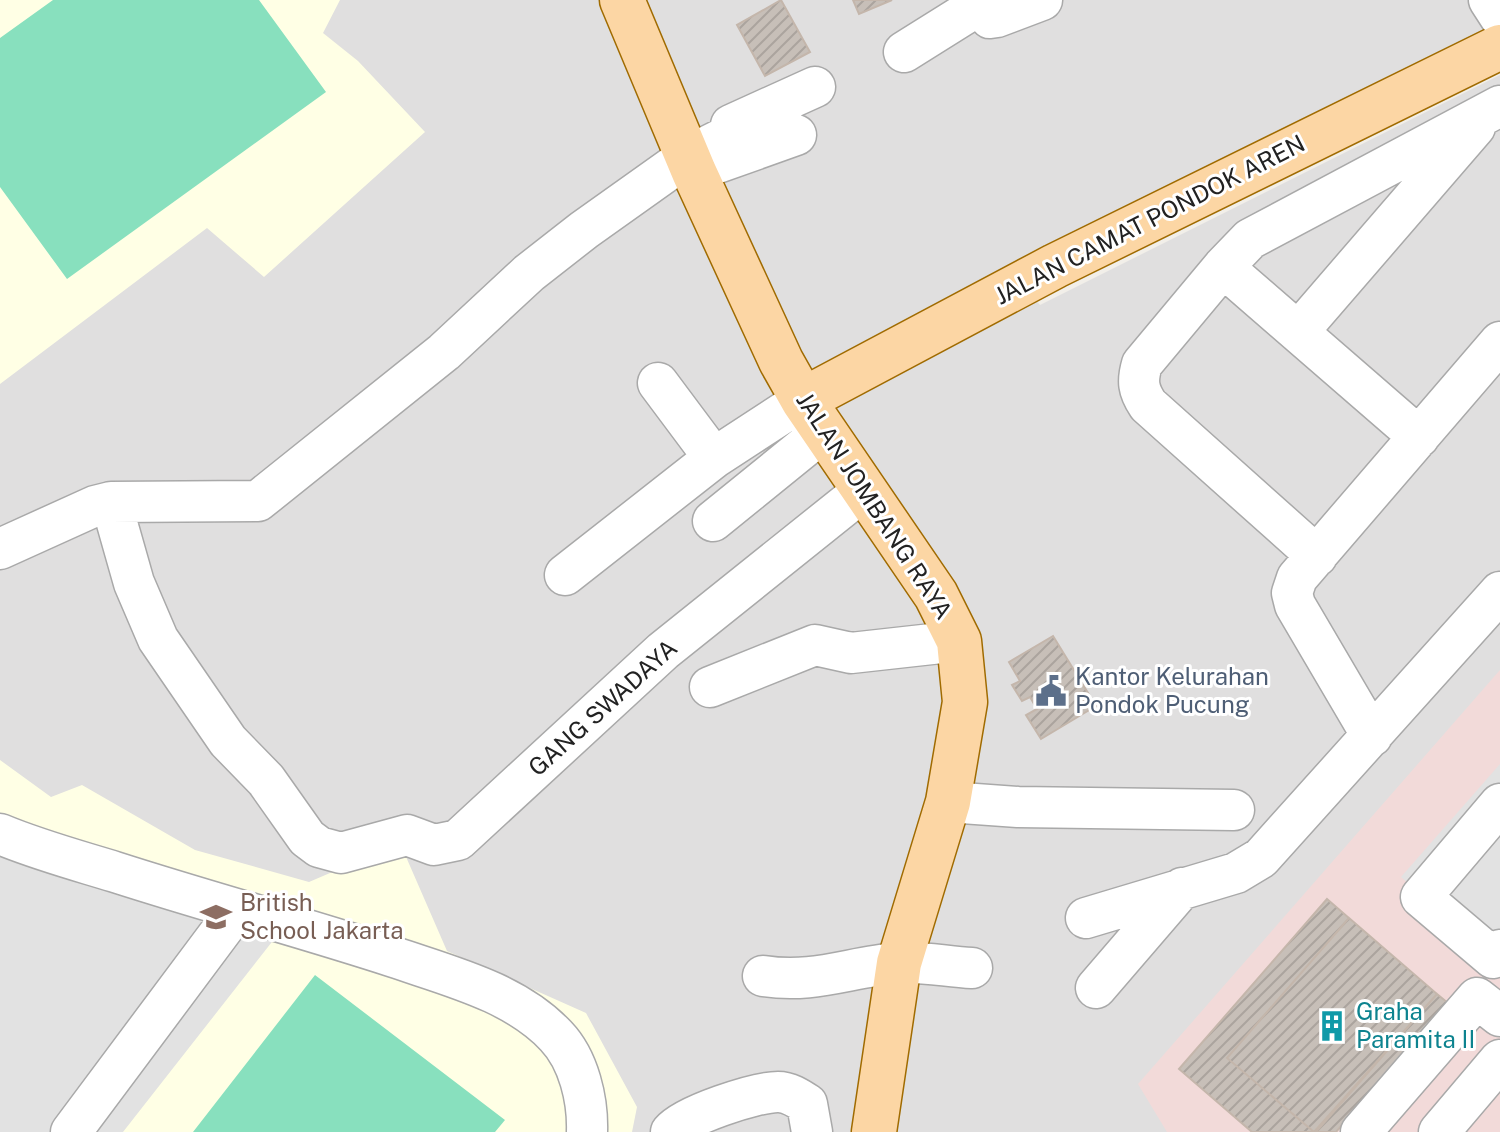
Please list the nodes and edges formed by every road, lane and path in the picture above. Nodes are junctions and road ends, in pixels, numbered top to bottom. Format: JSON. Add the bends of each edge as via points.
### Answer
{"nodes":[{"id":1,"x":622,"y":0,"type":"edge"},
{"id":2,"x":1042,"y":0,"type":"edge"},
{"id":3,"x":1489,"y":0,"type":"edge"},
{"id":4,"x":1500,"y":17,"type":"edge"},
{"id":5,"x":1500,"y":47,"type":"edge"},
{"id":6,"x":904,"y":52,"type":"dead end"},
{"id":7,"x":815,"y":87,"type":"dead end"},
{"id":8,"x":1496,"y":107,"type":"edge"},
{"id":9,"x":796,"y":135,"type":"dead end"},
{"id":10,"x":691,"y":164,"type":"junction"},
{"id":11,"x":1223,"y":267,"type":"junction"},
{"id":12,"x":1298,"y":332,"type":"junction"},
{"id":13,"x":1500,"y":342,"type":"edge"},
{"id":14,"x":658,"y":383,"type":"dead end"},
{"id":15,"x":814,"y":415,"type":"junction"},
{"id":16,"x":1419,"y":437,"type":"junction"},
{"id":17,"x":714,"y":458,"type":"junction"},
{"id":18,"x":864,"y":490,"type":"junction"},
{"id":19,"x":111,"y":502,"type":"junction"},
{"id":20,"x":713,"y":521,"type":"dead end"},
{"id":21,"x":0,"y":549,"type":"edge"},
{"id":22,"x":1317,"y":556,"type":"junction"},
{"id":23,"x":565,"y":575,"type":"dead end"},
{"id":24,"x":1500,"y":592,"type":"edge"},
{"id":25,"x":959,"y":641,"type":"junction"},
{"id":26,"x":710,"y":687,"type":"dead end"},
{"id":27,"x":1372,"y":736,"type":"junction"},
{"id":28,"x":948,"y":802,"type":"junction"},
{"id":29,"x":1500,"y":804,"type":"edge"},
{"id":30,"x":1234,"y":810,"type":"dead end"},
{"id":31,"x":4,"y":843,"type":"edge"},
{"id":32,"x":1182,"y":888,"type":"junction"},
{"id":33,"x":236,"y":911,"type":"junction"},
{"id":34,"x":1086,"y":918,"type":"dead end"},
{"id":35,"x":1489,"y":948,"type":"edge"},
{"id":36,"x":899,"y":963,"type":"junction"},
{"id":37,"x":972,"y":968,"type":"dead end"},
{"id":38,"x":763,"y":976,"type":"dead end"},
{"id":39,"x":1096,"y":988,"type":"dead end"},
{"id":40,"x":1488,"y":1007,"type":"edge"},
{"id":41,"x":1500,"y":1060,"type":"edge"},
{"id":42,"x":71,"y":1132,"type":"edge"},
{"id":43,"x":587,"y":1132,"type":"edge"},
{"id":44,"x":671,"y":1132,"type":"edge"},
{"id":45,"x":812,"y":1132,"type":"edge"},
{"id":46,"x":874,"y":1132,"type":"edge"},
{"id":47,"x":1361,"y":1132,"type":"edge"},
{"id":48,"x":1439,"y":1132,"type":"edge"}],
"edges":[{"from":1,"to":10,"type":"main road","name":"JALAN JOMBANG RAYA"},
{"from":2,"to":6,"type":"street","via":[[990,18],[979,5]]},
{"from":3,"to":4,"type":"street"},
{"from":5,"to":15,"type":"main road","name":"JALAN CAMAT PONDOK AREN","via":[[1055,266]]},
{"from":7,"to":10,"type":"street","via":[[731,125],[734,133]]},
{"from":8,"to":11,"type":"street","via":[[1286,217],[1250,239]]},
{"from":8,"to":12,"type":"street"},
{"from":9,"to":10,"type":"street"},
{"from":10,"to":15,"type":"main road","name":"JALAN JOMBANG RAYA","via":[[781,361]]},
{"from":10,"to":19,"type":"street","via":[[529,273],[444,352],[258,501]]},
{"from":11,"to":12,"type":"street"},
{"from":11,"to":22,"type":"street","via":[[1142,364],[1140,393]]},
{"from":12,"to":16,"type":"street"},
{"from":13,"to":16,"type":"street"},
{"from":14,"to":17,"type":"street"},
{"from":15,"to":17,"type":"street"},
{"from":15,"to":18,"type":"main road","name":"JALAN JOMBANG RAYA"},
{"from":15,"to":20,"type":"street"},
{"from":16,"to":22,"type":"street"},
{"from":17,"to":23,"type":"street"},
{"from":18,"to":19,"type":"street","name":"GANG SWADAYA","via":[[663,651],[458,840],[434,845],[407,835],[341,853],[307,838],[266,780],[228,741],[158,639],[134,583]]},
{"from":18,"to":25,"type":"main road","name":"JALAN JOMBANG RAYA","via":[[936,595]]},
{"from":19,"to":21,"type":"street"},
{"from":22,"to":27,"type":"street","via":[[1297,578],[1295,605]]},
{"from":24,"to":27,"type":"street"},
{"from":25,"to":26,"type":"street","via":[[851,653],[815,645]]},
{"from":25,"to":28,"type":"main road","name":"JALAN JOMBANG RAYA","via":[[965,702]]},
{"from":27,"to":32,"type":"street","via":[[1261,858],[1236,873]]},
{"from":28,"to":30,"type":"street"},
{"from":28,"to":36,"type":"main road","name":"JALAN JOMBANG RAYA"},
{"from":29,"to":35,"type":"street","via":[[1421,897]]},
{"from":31,"to":33,"type":"street"},
{"from":32,"to":34,"type":"street"},
{"from":32,"to":39,"type":"street"},
{"from":33,"to":42,"type":"street"},
{"from":33,"to":43,"type":"street","via":[[300,926],[475,984],[533,1015],[558,1038],[577,1067]]},
{"from":35,"to":40,"type":"street"},
{"from":36,"to":37,"type":"street"},
{"from":36,"to":38,"type":"street","via":[[827,978]]},
{"from":36,"to":46,"type":"main road","name":"JALAN JOMBANG RAYA"},
{"from":40,"to":47,"type":"street"},
{"from":41,"to":48,"type":"street"},
{"from":44,"to":45,"type":"street","via":[[697,1113],[777,1092],[807,1104]]}]}
